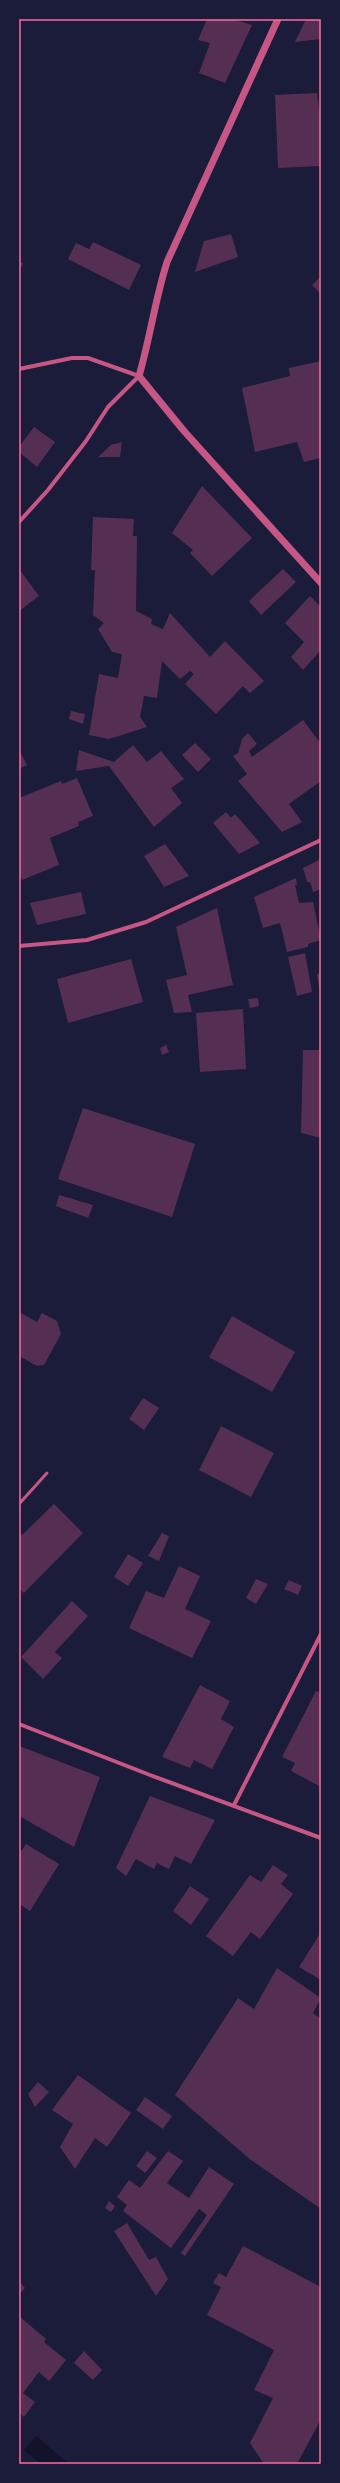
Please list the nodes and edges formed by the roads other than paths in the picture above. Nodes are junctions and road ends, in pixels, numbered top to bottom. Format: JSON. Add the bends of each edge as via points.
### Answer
{"nodes":[{"id":1,"x":278,"y":19,"type":"edge"},
{"id":2,"x":19,"y":369,"type":"edge"},
{"id":3,"x":139,"y":376,"type":"junction"},
{"id":4,"x":19,"y":522,"type":"edge"},
{"id":5,"x":321,"y":583,"type":"edge"},
{"id":6,"x":321,"y":840,"type":"edge"},
{"id":7,"x":19,"y":946,"type":"edge"},
{"id":8,"x":47,"y":1473,"type":"dead end"},
{"id":9,"x":19,"y":1504,"type":"edge"},
{"id":10,"x":321,"y":1634,"type":"edge"},
{"id":11,"x":19,"y":1724,"type":"edge"},
{"id":12,"x":234,"y":1805,"type":"junction"},
{"id":13,"x":321,"y":1838,"type":"edge"}],
"edges":[{"from":1,"to":3,"type":"street","via":[[167,262]]},
{"from":2,"to":3,"type":"street","via":[[72,358],[88,358]]},
{"from":3,"to":4,"type":"street","via":[[108,407],[81,447]]},
{"from":3,"to":5,"type":"street","via":[[184,431]]},
{"from":6,"to":7,"type":"street","via":[[146,922],[87,940]]},
{"from":8,"to":9,"type":"lane"},
{"from":10,"to":12,"type":"street"},
{"from":11,"to":12,"type":"street"},
{"from":12,"to":13,"type":"street"}]}
